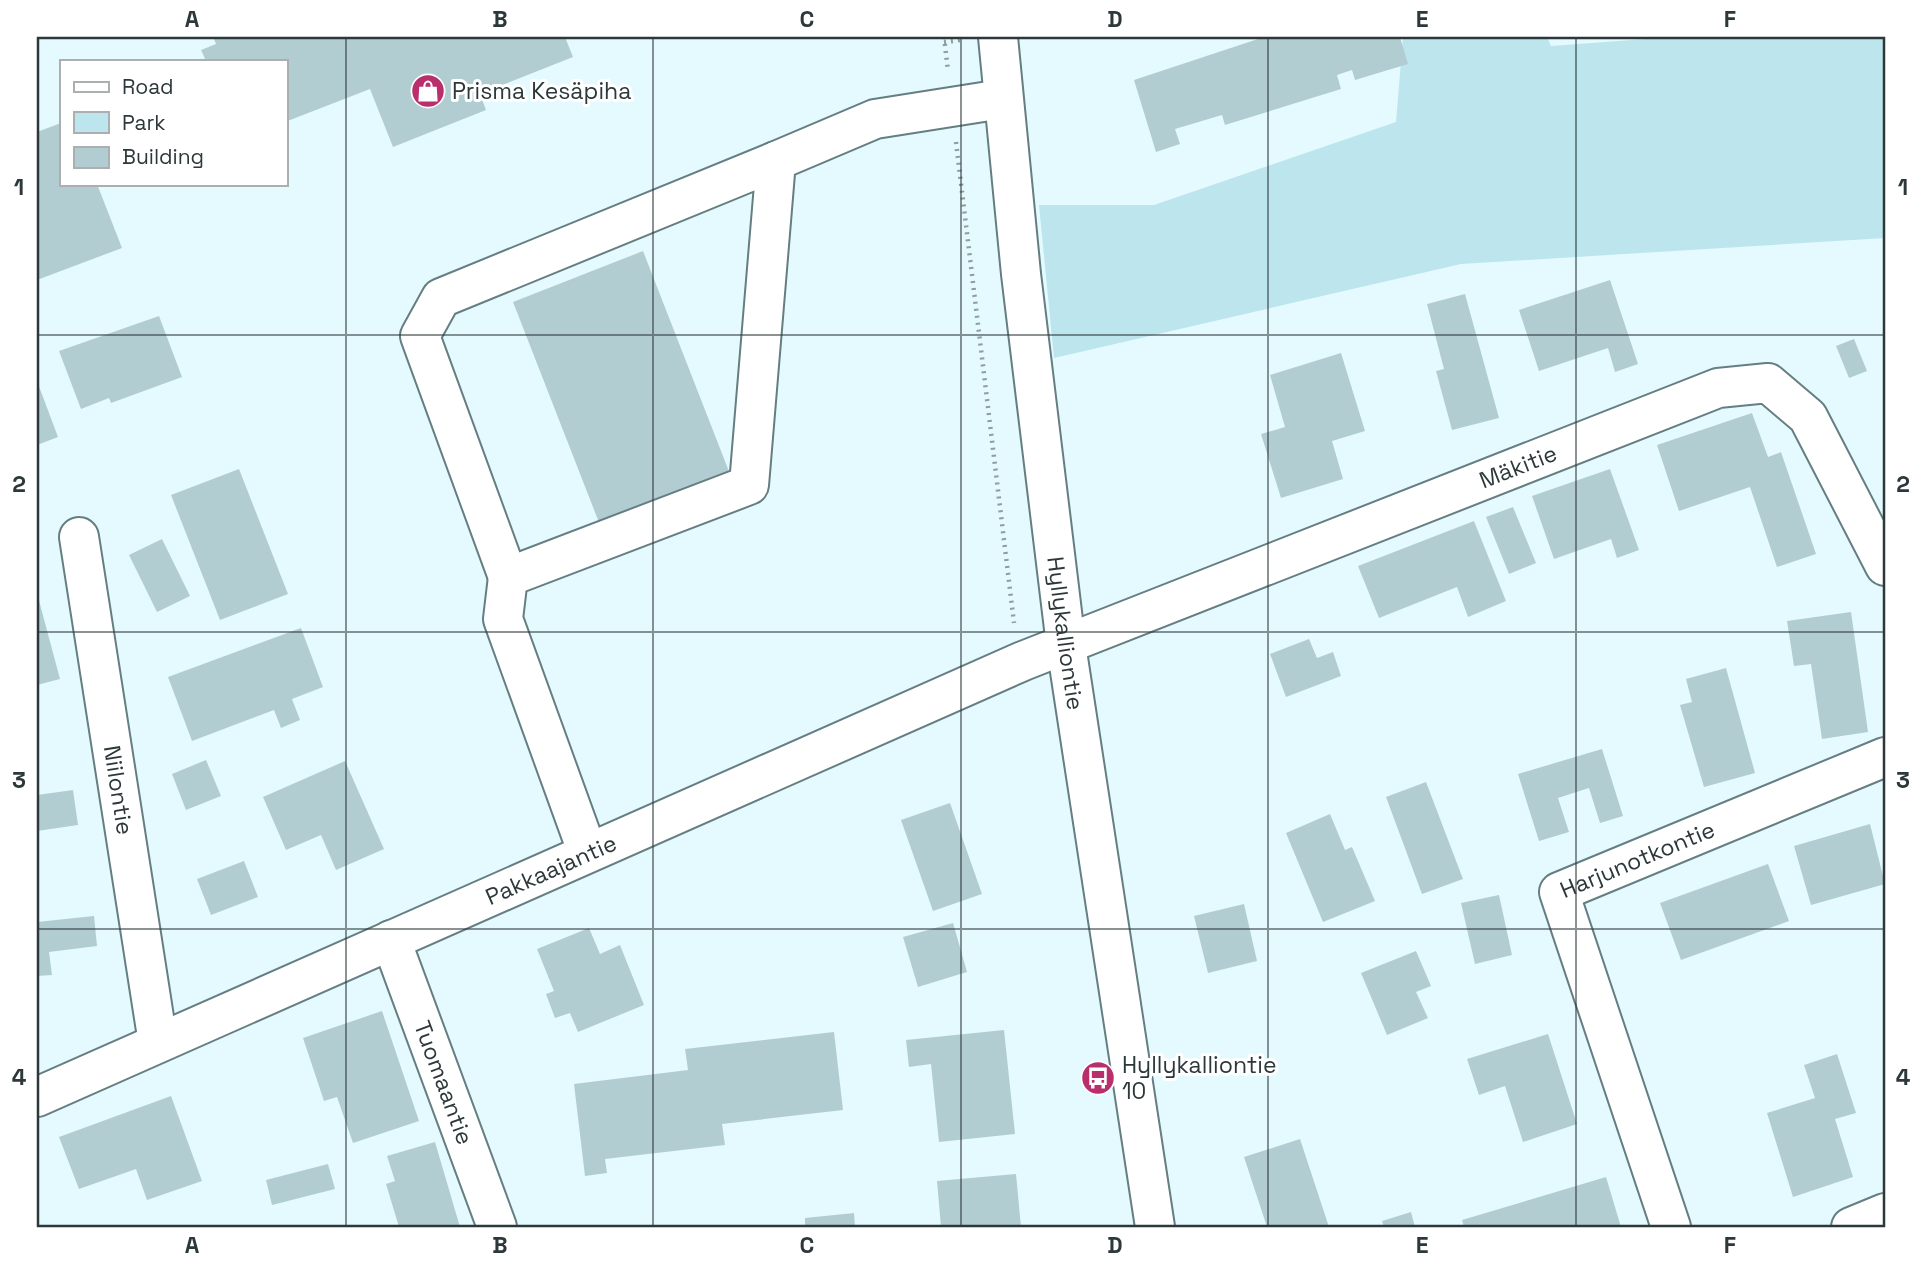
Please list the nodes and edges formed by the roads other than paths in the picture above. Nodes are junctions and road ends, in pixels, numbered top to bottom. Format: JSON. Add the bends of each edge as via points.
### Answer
{"nodes":[{"id":1,"x":998,"y":37,"type":"edge"},
{"id":2,"x":1002,"y":99,"type":"junction"},
{"id":3,"x":776,"y":161,"type":"junction"},
{"id":4,"x":79,"y":537,"type":"dead end"},
{"id":5,"x":1885,"y":566,"type":"edge"},
{"id":6,"x":508,"y":577,"type":"junction"},
{"id":7,"x":1066,"y":645,"type":"junction"},
{"id":8,"x":1885,"y":757,"type":"edge"},
{"id":9,"x":587,"y":851,"type":"junction"},
{"id":10,"x":391,"y":940,"type":"junction"},
{"id":11,"x":158,"y":1043,"type":"junction"},
{"id":12,"x":37,"y":1097,"type":"edge"},
{"id":13,"x":1885,"y":1213,"type":"edge"},
{"id":14,"x":497,"y":1227,"type":"edge"},
{"id":15,"x":1155,"y":1227,"type":"edge"},
{"id":16,"x":1671,"y":1227,"type":"edge"},
{"id":17,"x":1851,"y":1227,"type":"edge"}],
"edges":[{"from":1,"to":2,"type":"street","name":"Hyllykalliontie"},
{"from":2,"to":3,"type":"street","via":[[875,119]]},
{"from":2,"to":7,"type":"street","name":"Hyllykalliontie"},
{"from":3,"to":6,"type":"street","via":[[749,485]]},
{"from":3,"to":6,"type":"street","via":[[441,298],[420,336]]},
{"from":4,"to":11,"type":"street","name":"Niilontie"},
{"from":5,"to":7,"type":"street","name":"Mäkitie","via":[[1808,417],[1768,383],[1718,388]]},
{"from":6,"to":9,"type":"street","via":[[503,619]]},
{"from":7,"to":9,"type":"street","name":"Pakkaajantie"},
{"from":7,"to":15,"type":"street","name":"Hyllykalliontie"},
{"from":8,"to":16,"type":"street","name":"Harjunotkontie","via":[[1559,892]]},
{"from":9,"to":10,"type":"street","name":"Pakkaajantie"},
{"from":10,"to":11,"type":"street","name":"Pakkaajantie"},
{"from":10,"to":14,"type":"street","name":"Tuomaantie"},
{"from":11,"to":12,"type":"street","name":"Pakkaajantie"},
{"from":13,"to":17,"type":"street"}]}
